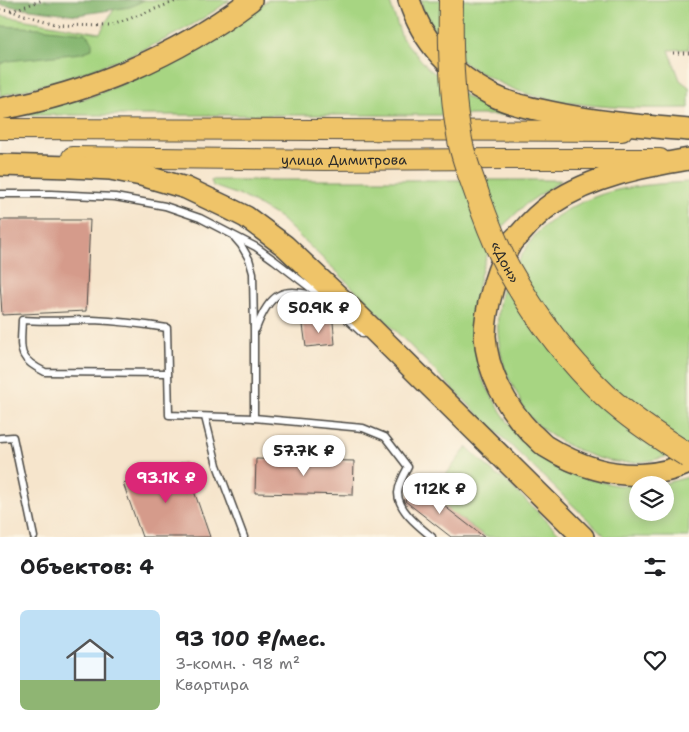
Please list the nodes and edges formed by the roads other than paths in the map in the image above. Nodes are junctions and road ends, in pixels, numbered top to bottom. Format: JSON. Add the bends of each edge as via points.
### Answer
{"nodes":[{"id":1,"x":251,"y":0,"type":"edge"},
{"id":2,"x":409,"y":0,"type":"edge"},
{"id":3,"x":451,"y":0,"type":"edge"},
{"id":4,"x":0,"y":109,"type":"edge"},
{"id":5,"x":0,"y":129,"type":"edge"},
{"id":6,"x":689,"y":131,"type":"edge"},
{"id":7,"x":0,"y":157,"type":"edge"},
{"id":8,"x":689,"y":159,"type":"edge"},
{"id":9,"x":0,"y":165,"type":"edge"},
{"id":10,"x":0,"y":194,"type":"edge"},
{"id":11,"x":231,"y":234,"type":"junction"},
{"id":12,"x":326,"y":300,"type":"junction"},
{"id":13,"x":254,"y":333,"type":"junction"},
{"id":14,"x":370,"y":340,"type":"dead end"},
{"id":15,"x":404,"y":370,"type":"dead end"},
{"id":16,"x":168,"y":373,"type":"junction"},
{"id":17,"x":205,"y":417,"type":"junction"},
{"id":18,"x":254,"y":418,"type":"junction"},
{"id":19,"x":0,"y":438,"type":"edge"},
{"id":20,"x":689,"y":456,"type":"edge"},
{"id":21,"x":504,"y":459,"type":"junction"},
{"id":22,"x":689,"y":463,"type":"edge"},
{"id":23,"x":34,"y":537,"type":"edge"},
{"id":24,"x":244,"y":537,"type":"edge"},
{"id":25,"x":432,"y":537,"type":"edge"},
{"id":26,"x":583,"y":537,"type":"edge"}],
"edges":[{"from":1,"to":4,"type":"highway","via":[[219,23],[127,71],[87,87]]},
{"from":2,"to":6,"type":"highway","via":[[426,38],[439,55],[473,85],[493,95],[512,103],[580,119]]},
{"from":3,"to":20,"type":"highway","name":"«Дон»","bridge":true,"via":[[453,94],[460,141],[487,223],[509,270],[553,336],[607,397],[643,426]]},
{"from":5,"to":6,"type":"main road"},
{"from":7,"to":8,"type":"main road","name":"улица Димитрова"},
{"from":8,"to":22,"type":"highway","via":[[596,181],[552,203],[534,218],[510,244],[495,277],[485,335],[490,366],[504,398],[521,423],[565,458],[608,472],[632,475],[658,473]]},
{"from":9,"to":21,"type":"highway","via":[[110,169],[186,188],[246,217],[286,246]]},
{"from":10,"to":11,"type":"lane","via":[[116,197],[165,206],[200,218]]},
{"from":11,"to":12,"type":"lane","via":[[256,247]]},
{"from":11,"to":13,"type":"lane","via":[[250,259]]},
{"from":12,"to":13,"type":"lane","via":[[302,292],[277,295],[262,312]]},
{"from":12,"to":14,"type":"lane"},
{"from":13,"to":18,"type":"lane"},
{"from":15,"to":21,"type":"lane"},
{"from":16,"to":16,"type":"lane","via":[[167,328],[92,320],[22,320],[21,351],[26,361],[45,372]]},
{"from":16,"to":17,"type":"lane","via":[[169,415]]},
{"from":17,"to":18,"type":"lane"},
{"from":17,"to":24,"type":"lane","via":[[217,465]]},
{"from":18,"to":25,"type":"lane","via":[[363,428],[385,437],[408,467],[398,493],[403,508]]},
{"from":19,"to":23,"type":"lane","via":[[13,437]]},
{"from":21,"to":26,"type":"highway"}]}
